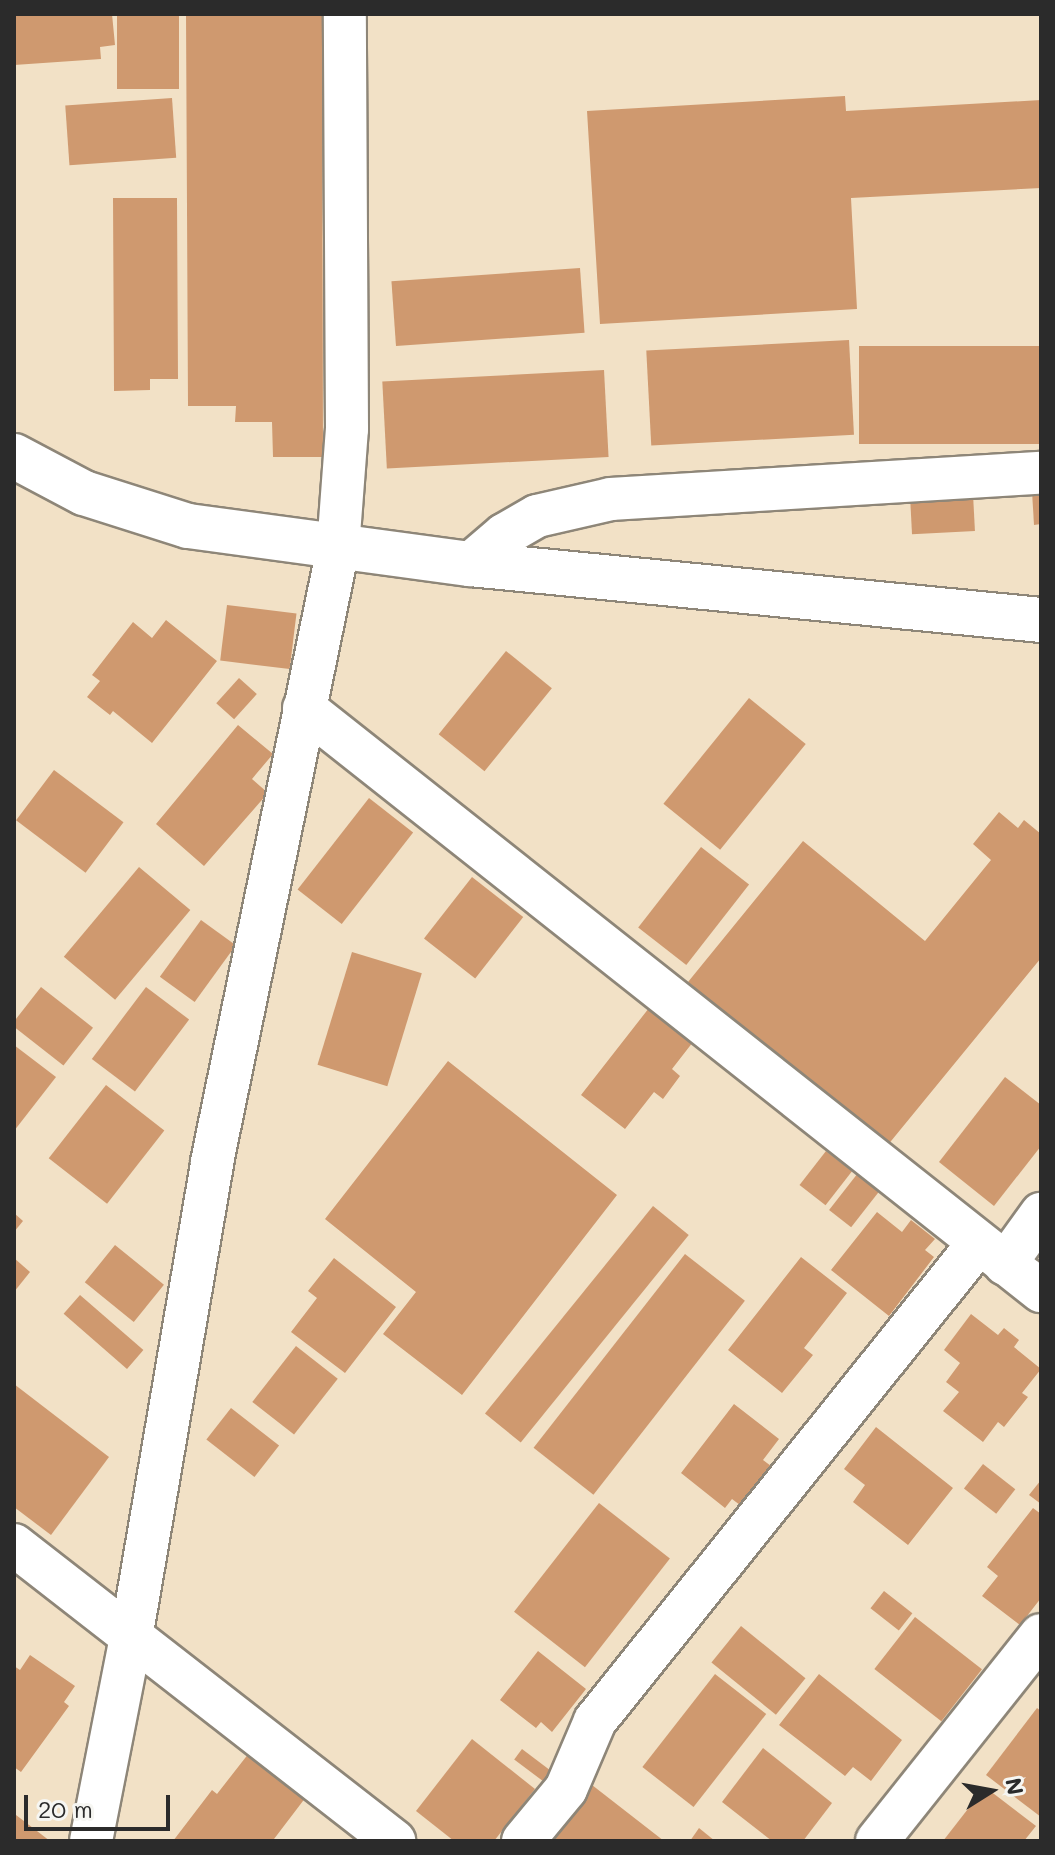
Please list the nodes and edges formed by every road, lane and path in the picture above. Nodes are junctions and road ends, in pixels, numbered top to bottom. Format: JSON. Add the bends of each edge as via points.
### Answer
{"nodes":[{"id":1,"x":345,"y":14,"type":"edge"},
{"id":2,"x":14,"y":456,"type":"edge"},
{"id":3,"x":1041,"y":473,"type":"edge"},
{"id":4,"x":338,"y":548,"type":"junction"},
{"id":5,"x":470,"y":564,"type":"junction"},
{"id":6,"x":1041,"y":620,"type":"edge"},
{"id":7,"x":304,"y":708,"type":"junction"},
{"id":8,"x":1041,"y":1214,"type":"edge"},
{"id":9,"x":992,"y":1254,"type":"junction"},
{"id":10,"x":1041,"y":1291,"type":"edge"},
{"id":11,"x":14,"y":1545,"type":"edge"},
{"id":12,"x":1041,"y":1635,"type":"edge"},
{"id":13,"x":131,"y":1638,"type":"junction"},
{"id":14,"x":91,"y":1841,"type":"edge"},
{"id":15,"x":394,"y":1841,"type":"edge"},
{"id":16,"x":523,"y":1841,"type":"edge"},
{"id":17,"x":877,"y":1841,"type":"edge"}],
"edges":[{"from":1,"to":4,"type":"street","via":[[347,429]]},
{"from":2,"to":4,"type":"street","via":[[84,493],[135,512],[188,526]]},
{"from":3,"to":5,"type":"street","via":[[611,499],[537,516]]},
{"from":4,"to":5,"type":"street"},
{"from":4,"to":7,"type":"street"},
{"from":5,"to":6,"type":"street"},
{"from":7,"to":9,"type":"street"},
{"from":7,"to":13,"type":"street","via":[[212,1162]]},
{"from":8,"to":9,"type":"street"},
{"from":9,"to":10,"type":"street"},
{"from":9,"to":16,"type":"street","via":[[595,1721],[566,1789]]},
{"from":11,"to":13,"type":"street"},
{"from":12,"to":17,"type":"street"},
{"from":13,"to":14,"type":"street"},
{"from":13,"to":15,"type":"street"}]}
